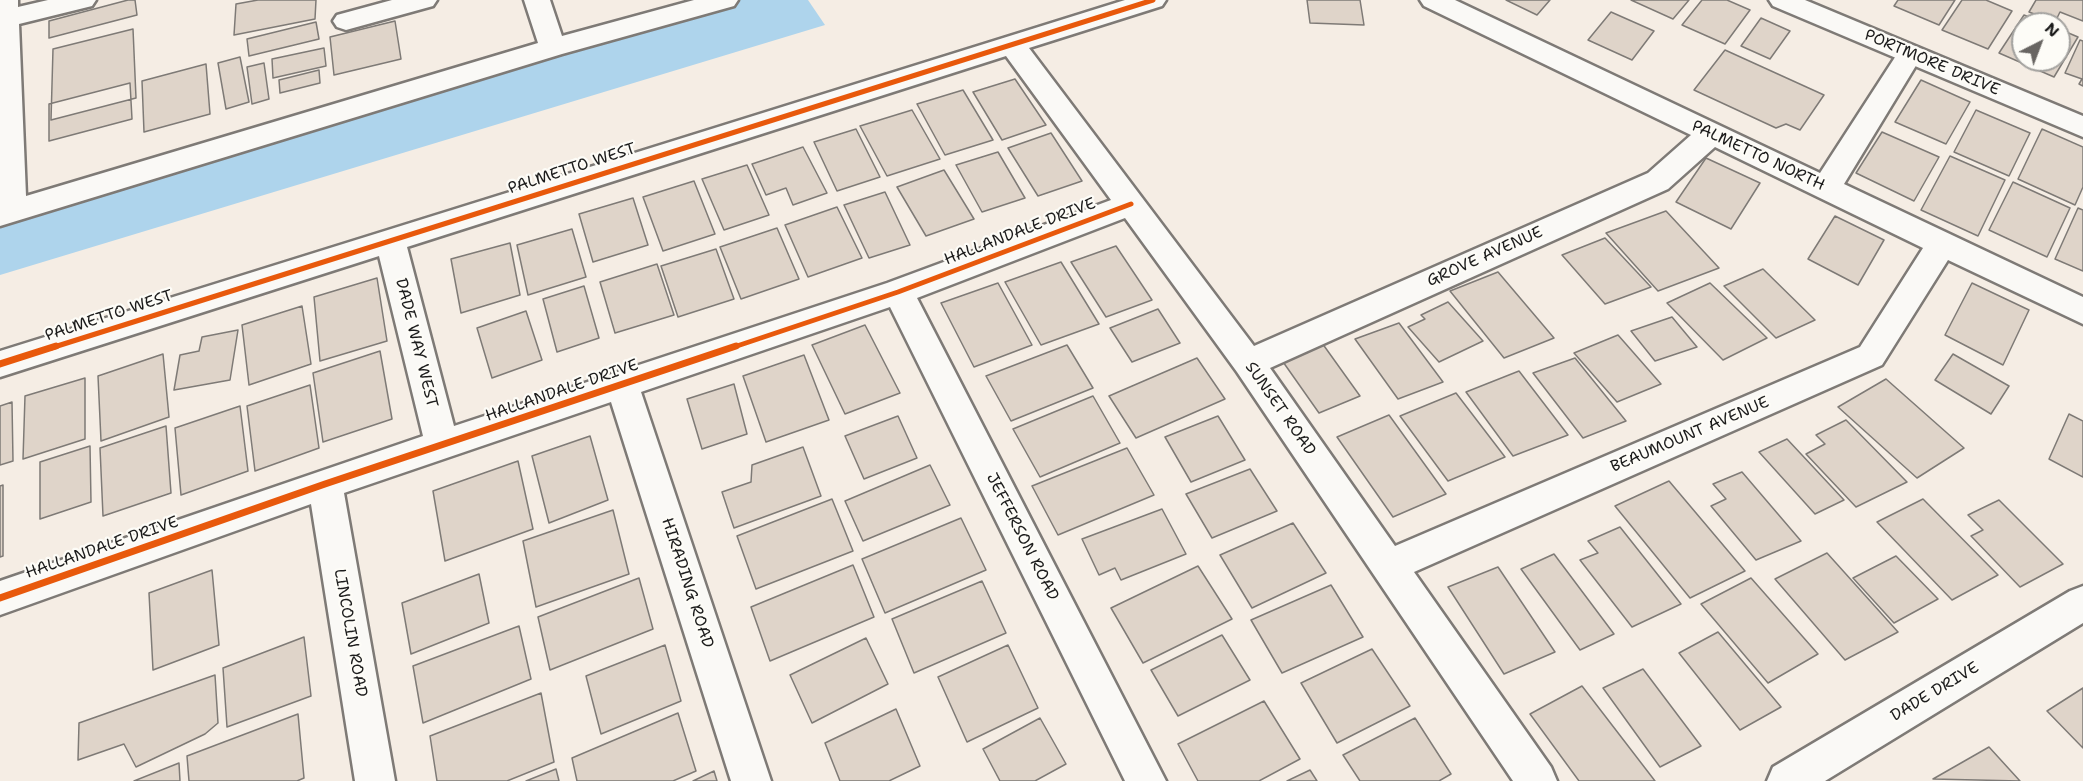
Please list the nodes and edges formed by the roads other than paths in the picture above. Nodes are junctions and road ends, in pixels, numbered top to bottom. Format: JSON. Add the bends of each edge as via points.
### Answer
{"nodes":[{"id":1,"x":83,"y":0,"type":"edge"},
{"id":2,"x":424,"y":0,"type":"edge"},
{"id":3,"x":537,"y":0,"type":"edge"},
{"id":4,"x":724,"y":0,"type":"edge"},
{"id":5,"x":1153,"y":0,"type":"edge"},
{"id":6,"x":1433,"y":0,"type":"edge"},
{"id":7,"x":1782,"y":0,"type":"edge"},
{"id":8,"x":3,"y":13,"type":"edge"},
{"id":9,"x":346,"y":21,"type":"dead end"},
{"id":10,"x":1012,"y":44,"type":"junction"},
{"id":11,"x":554,"y":48,"type":"junction"},
{"id":12,"x":1910,"y":54,"type":"junction"},
{"id":13,"x":2083,"y":127,"type":"edge"},
{"id":14,"x":1711,"y":134,"type":"junction"},
{"id":15,"x":1826,"y":188,"type":"junction"},
{"id":16,"x":1131,"y":204,"type":"junction"},
{"id":17,"x":6,"y":213,"type":"edge"},
{"id":18,"x":390,"y":241,"type":"junction"},
{"id":19,"x":1942,"y":244,"type":"junction"},
{"id":20,"x":898,"y":292,"type":"junction"},
{"id":21,"x":2083,"y":311,"type":"edge"},
{"id":22,"x":1248,"y":363,"type":"junction"},
{"id":23,"x":0,"y":364,"type":"edge"},
{"id":24,"x":622,"y":385,"type":"junction"},
{"id":25,"x":442,"y":445,"type":"junction"},
{"id":26,"x":325,"y":484,"type":"junction"},
{"id":27,"x":1388,"y":566,"type":"junction"},
{"id":28,"x":0,"y":598,"type":"edge"},
{"id":29,"x":2083,"y":603,"type":"edge"},
{"id":30,"x":375,"y":781,"type":"edge"},
{"id":31,"x":751,"y":781,"type":"edge"},
{"id":32,"x":1146,"y":781,"type":"edge"},
{"id":33,"x":1537,"y":781,"type":"edge"},
{"id":34,"x":1787,"y":781,"type":"edge"}],
"edges":[{"from":1,"to":8,"type":"street"},
{"from":2,"to":9,"type":"street"},
{"from":3,"to":11,"type":"street"},
{"from":4,"to":11,"type":"street"},
{"from":5,"to":10,"type":"street","name":"PALMETTO WEST"},
{"from":6,"to":14,"type":"street","name":"PALMETTO NORTH"},
{"from":7,"to":12,"type":"street","name":"PORTMORE DRIVE"},
{"from":8,"to":17,"type":"street"},
{"from":10,"to":16,"type":"street","name":"SUNSET ROAD"},
{"from":10,"to":18,"type":"street","name":"PALMETTO WEST"},
{"from":11,"to":17,"type":"street"},
{"from":12,"to":13,"type":"street","name":"PORTMORE DRIVE"},
{"from":12,"to":15,"type":"street"},
{"from":14,"to":15,"type":"street","name":"PALMETTO NORTH"},
{"from":14,"to":22,"type":"street","name":"GROVE AVENUE","via":[[1658,181]]},
{"from":15,"to":19,"type":"street","name":"PALMETTO NORTH"},
{"from":16,"to":20,"type":"street","name":"HALLANDALE DRIVE"},
{"from":16,"to":22,"type":"street","name":"SUNSET ROAD"},
{"from":18,"to":23,"type":"street","name":"PALMETTO WEST"},
{"from":18,"to":25,"type":"street","name":"DADE WAY WEST"},
{"from":19,"to":21,"type":"street","name":"PALMETTO NORTH"},
{"from":19,"to":27,"type":"street","name":"BEAUMOUNT AVENUE","via":[[1871,356]]},
{"from":20,"to":24,"type":"street","name":"HALLANDALE DRIVE"},
{"from":20,"to":32,"type":"street","name":"JEFFERSON ROAD"},
{"from":22,"to":27,"type":"street","name":"SUNSET ROAD"},
{"from":24,"to":25,"type":"street","name":"HALLANDALE DRIVE"},
{"from":24,"to":31,"type":"street","name":"HIRADING ROAD"},
{"from":25,"to":26,"type":"street","name":"HALLANDALE DRIVE"},
{"from":26,"to":28,"type":"street","name":"HALLANDALE DRIVE"},
{"from":26,"to":30,"type":"street","name":"LINCOLIN ROAD"},
{"from":27,"to":33,"type":"street","name":"SUNSET ROAD"},
{"from":29,"to":34,"type":"street","name":"DADE DRIVE"}]}
